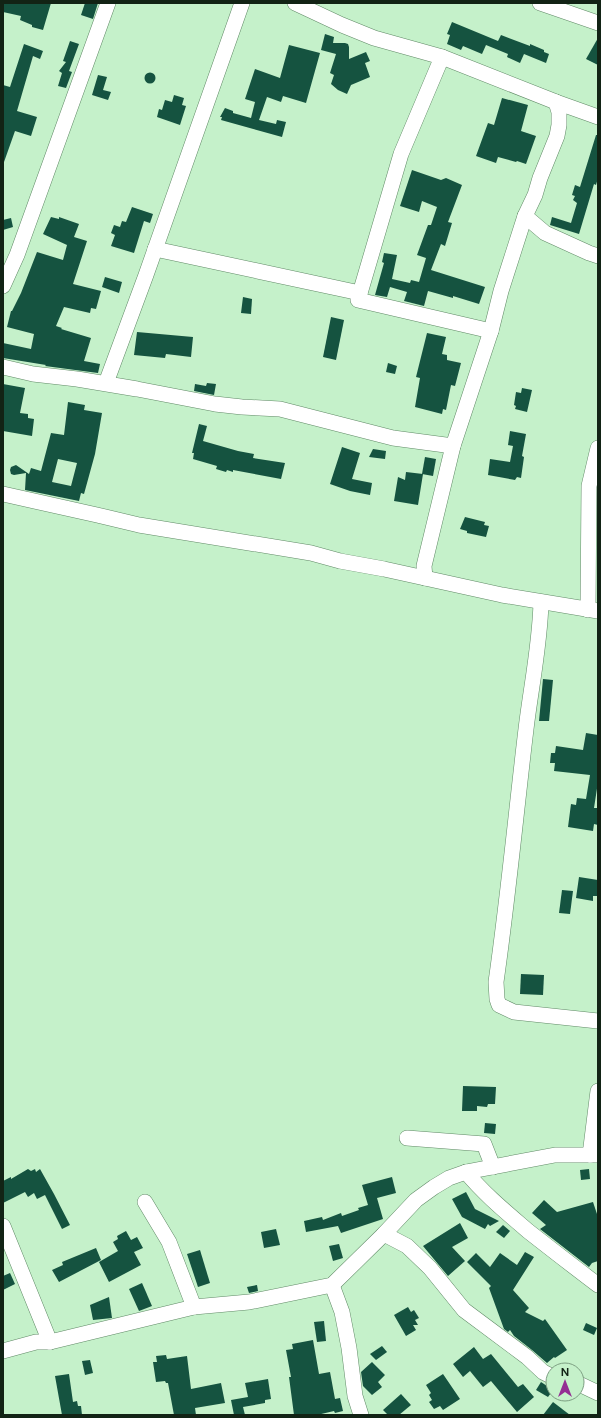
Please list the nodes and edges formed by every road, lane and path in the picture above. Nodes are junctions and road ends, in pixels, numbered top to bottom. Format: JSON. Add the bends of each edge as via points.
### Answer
{"nodes":[{"id":1,"x":108,"y":3,"type":"edge"},
{"id":2,"x":242,"y":3,"type":"edge"},
{"id":3,"x":295,"y":3,"type":"edge"},
{"id":4,"x":543,"y":4,"type":"edge"},
{"id":5,"x":598,"y":23,"type":"edge"},
{"id":6,"x":442,"y":57,"type":"junction"},
{"id":7,"x":556,"y":102,"type":"junction"},
{"id":8,"x":598,"y":117,"type":"edge"},
{"id":9,"x":526,"y":216,"type":"junction"},
{"id":10,"x":155,"y":249,"type":"junction"},
{"id":11,"x":598,"y":256,"type":"edge"},
{"id":12,"x":3,"y":286,"type":"edge"},
{"id":13,"x":360,"y":293,"type":"junction"},
{"id":14,"x":491,"y":331,"type":"junction"},
{"id":15,"x":3,"y":367,"type":"edge"},
{"id":16,"x":106,"y":383,"type":"junction"},
{"id":17,"x":453,"y":446,"type":"junction"},
{"id":18,"x":598,"y":448,"type":"edge"},
{"id":19,"x":593,"y":486,"type":"edge"},
{"id":20,"x":3,"y":494,"type":"edge"},
{"id":21,"x":425,"y":578,"type":"junction"},
{"id":22,"x":540,"y":602,"type":"junction"},
{"id":23,"x":593,"y":610,"type":"edge"},
{"id":24,"x":598,"y":1021,"type":"edge"},
{"id":25,"x":598,"y":1091,"type":"edge"},
{"id":26,"x":407,"y":1138,"type":"dead end"},
{"id":27,"x":594,"y":1155,"type":"edge"},
{"id":28,"x":493,"y":1166,"type":"junction"},
{"id":29,"x":466,"y":1172,"type":"junction"},
{"id":30,"x":145,"y":1202,"type":"dead end"},
{"id":31,"x":3,"y":1226,"type":"edge"},
{"id":32,"x":384,"y":1234,"type":"junction"},
{"id":33,"x":332,"y":1285,"type":"junction"},
{"id":34,"x":598,"y":1285,"type":"edge"},
{"id":35,"x":194,"y":1307,"type":"junction"},
{"id":36,"x":50,"y":1342,"type":"junction"},
{"id":37,"x":3,"y":1351,"type":"edge"},
{"id":38,"x":545,"y":1373,"type":"edge"},
{"id":39,"x":585,"y":1387,"type":"edge"},
{"id":40,"x":598,"y":1393,"type":"edge"},
{"id":41,"x":361,"y":1415,"type":"edge"}],
"edges":[{"from":1,"to":12,"type":"street","via":[[17,255]]},
{"from":2,"to":10,"type":"street"},
{"from":3,"to":6,"type":"street","via":[[374,38]]},
{"from":4,"to":5,"type":"street"},
{"from":6,"to":7,"type":"street"},
{"from":6,"to":13,"type":"street","via":[[401,154]]},
{"from":7,"to":8,"type":"street"},
{"from":7,"to":9,"type":"street","via":[[559,112],[557,136]]},
{"from":9,"to":11,"type":"street","via":[[545,233]]},
{"from":9,"to":14,"type":"street","via":[[501,291]]},
{"from":10,"to":13,"type":"street"},
{"from":10,"to":16,"type":"street"},
{"from":13,"to":14,"type":"street","via":[[358,300]]},
{"from":14,"to":17,"type":"street"},
{"from":15,"to":16,"type":"street","via":[[33,374]]},
{"from":16,"to":17,"type":"street","via":[[215,404],[280,409],[393,438]]},
{"from":17,"to":21,"type":"street","via":[[424,566]]},
{"from":18,"to":19,"type":"street"},
{"from":19,"to":23,"type":"street"},
{"from":20,"to":21,"type":"street","via":[[138,525],[311,553]]},
{"from":21,"to":22,"type":"street"},
{"from":22,"to":23,"type":"street"},
{"from":22,"to":24,"type":"street","via":[[540,625],[496,999],[514,1012]]},
{"from":25,"to":27,"type":"street"},
{"from":26,"to":28,"type":"street","via":[[484,1144]]},
{"from":27,"to":28,"type":"street","via":[[555,1154]]},
{"from":28,"to":29,"type":"street"},
{"from":29,"to":32,"type":"street","via":[[434,1186],[416,1200]]},
{"from":29,"to":34,"type":"street","via":[[500,1208]]},
{"from":30,"to":35,"type":"street","via":[[169,1242]]},
{"from":31,"to":36,"type":"street"},
{"from":32,"to":33,"type":"street"},
{"from":32,"to":38,"type":"street","via":[[407,1246],[430,1268],[464,1310]]},
{"from":33,"to":35,"type":"street","via":[[250,1302]]},
{"from":33,"to":41,"type":"street","via":[[342,1312],[354,1396]]},
{"from":35,"to":36,"type":"street"},
{"from":36,"to":37,"type":"street","via":[[36,1342]]},
{"from":39,"to":40,"type":"street"}]}
